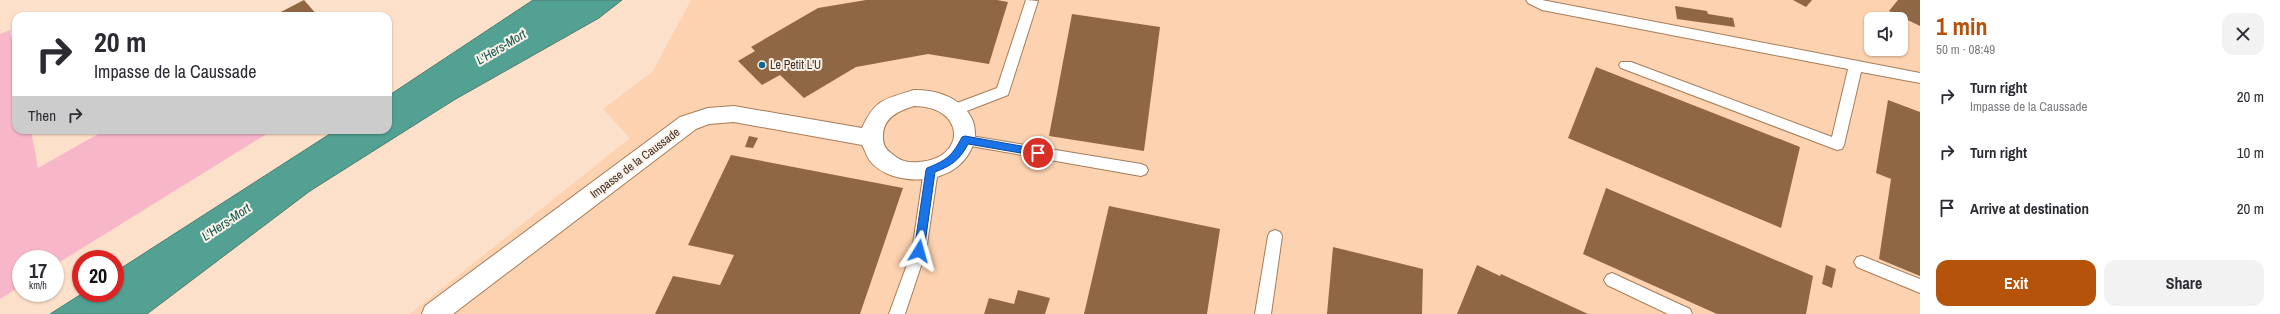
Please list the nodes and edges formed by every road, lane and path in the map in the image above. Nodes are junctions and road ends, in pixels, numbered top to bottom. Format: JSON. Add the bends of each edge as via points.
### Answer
{"nodes":[{"id":1,"x":1532,"y":0,"type":"edge"},
{"id":2,"x":1032,"y":1,"type":"dead end"},
{"id":3,"x":1626,"y":65,"type":"dead end"},
{"id":4,"x":1856,"y":65,"type":"junction"},
{"id":5,"x":1920,"y":78,"type":"edge"},
{"id":6,"x":954,"y":110,"type":"junction"},
{"id":7,"x":870,"y":138,"type":"junction"},
{"id":8,"x":965,"y":140,"type":"junction"},
{"id":9,"x":931,"y":170,"type":"junction"},
{"id":10,"x":1141,"y":170,"type":"dead end"},
{"id":11,"x":1275,"y":236,"type":"dead end"},
{"id":12,"x":1862,"y":262,"type":"dead end"},
{"id":13,"x":1612,"y":280,"type":"dead end"},
{"id":14,"x":1920,"y":286,"type":"edge"},
{"id":15,"x":434,"y":314,"type":"edge"},
{"id":16,"x":897,"y":314,"type":"edge"},
{"id":17,"x":1263,"y":314,"type":"edge"},
{"id":18,"x":1684,"y":314,"type":"edge"}],
"edges":[{"from":1,"to":4,"type":"lane","via":[[1542,6]]},
{"from":2,"to":6,"type":"lane","via":[[1003,91]]},
{"from":3,"to":4,"type":"lane","via":[[1837,146]]},
{"from":4,"to":5,"type":"lane"},
{"from":6,"to":7,"type":"street","via":[[942,102],[930,99],[904,99],[886,108],[873,122]]},
{"from":6,"to":8,"type":"street","via":[[963,123]]},
{"from":7,"to":9,"type":"street","via":[[873,150],[879,158],[892,167],[913,172]]},
{"from":7,"to":15,"type":"street","name":"Impasse de la Caussade","via":[[734,114],[708,116],[688,123]]},
{"from":8,"to":9,"type":"street","via":[[959,154],[946,164]]},
{"from":8,"to":10,"type":"lane"},
{"from":9,"to":16,"type":"lane","via":[[919,251]]},
{"from":11,"to":17,"type":"lane"},
{"from":12,"to":14,"type":"lane"},
{"from":13,"to":18,"type":"lane"}]}
